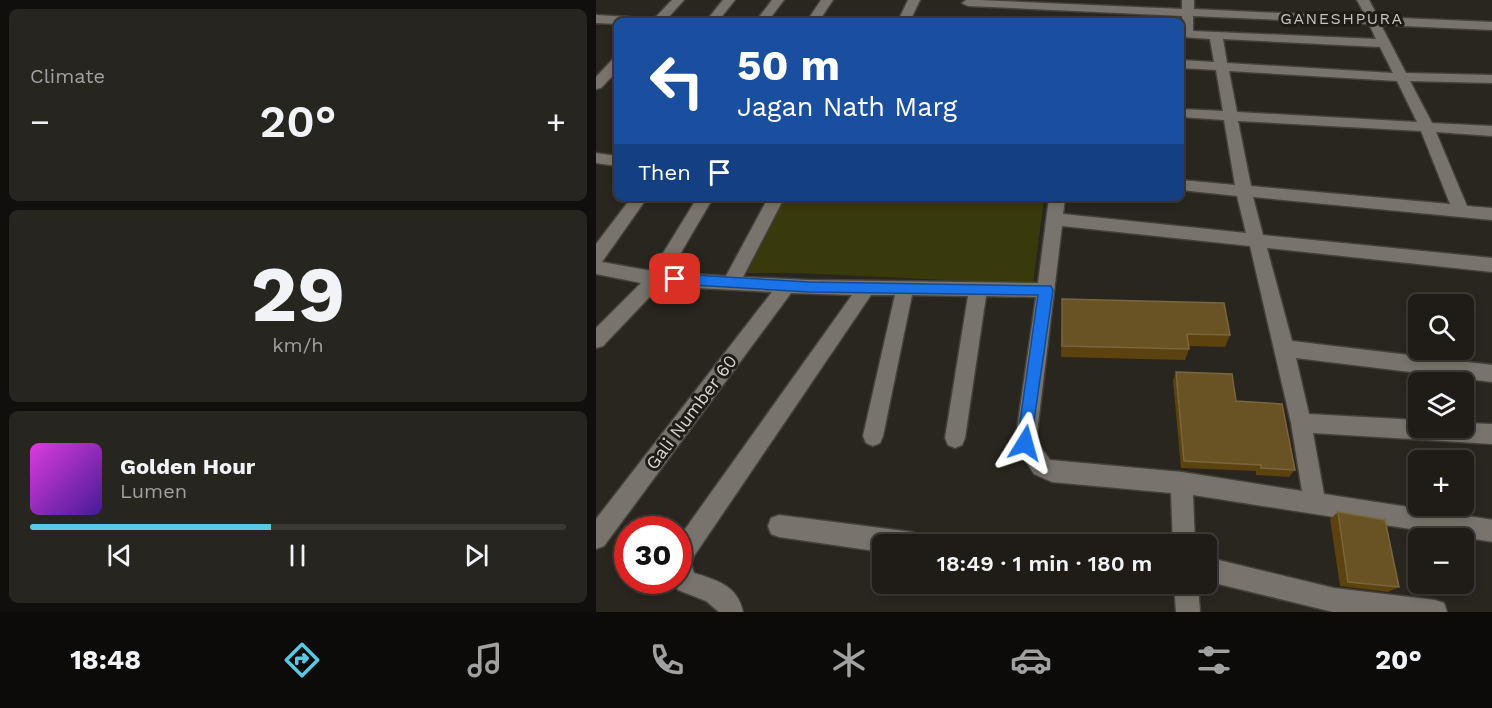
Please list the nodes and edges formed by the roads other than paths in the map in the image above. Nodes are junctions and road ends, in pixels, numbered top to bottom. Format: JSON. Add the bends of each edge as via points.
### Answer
{"nodes":[{"id":1,"x":678,"y":0,"type":"edge"},
{"id":2,"x":729,"y":0,"type":"edge"},
{"id":3,"x":778,"y":0,"type":"edge"},
{"id":4,"x":827,"y":0,"type":"edge"},
{"id":5,"x":914,"y":0,"type":"edge"},
{"id":6,"x":1363,"y":0,"type":"edge"},
{"id":7,"x":968,"y":3,"type":"dead end"},
{"id":8,"x":1081,"y":4,"type":"edge"},
{"id":9,"x":1188,"y":5,"type":"edge"},
{"id":10,"x":661,"y":18,"type":"edge"},
{"id":11,"x":714,"y":18,"type":"edge"},
{"id":12,"x":764,"y":18,"type":"edge"},
{"id":13,"x":815,"y":18,"type":"edge"},
{"id":14,"x":905,"y":18,"type":"edge"},
{"id":15,"x":596,"y":19,"type":"edge"},
{"id":16,"x":614,"y":20,"type":"edge"},
{"id":17,"x":1373,"y":20,"type":"junction"},
{"id":18,"x":1493,"y":26,"type":"edge"},
{"id":19,"x":1216,"y":36,"type":"junction"},
{"id":20,"x":1384,"y":43,"type":"junction"},
{"id":21,"x":1184,"y":64,"type":"edge"},
{"id":22,"x":614,"y":66,"type":"edge"},
{"id":23,"x":1223,"y":66,"type":"junction"},
{"id":24,"x":1401,"y":77,"type":"junction"},
{"id":25,"x":1493,"y":79,"type":"edge"},
{"id":26,"x":596,"y":85,"type":"edge"},
{"id":27,"x":1184,"y":113,"type":"edge"},
{"id":28,"x":1230,"y":115,"type":"junction"},
{"id":29,"x":1427,"y":128,"type":"junction"},
{"id":30,"x":1493,"y":131,"type":"edge"},
{"id":31,"x":596,"y":158,"type":"edge"},
{"id":32,"x":614,"y":161,"type":"edge"},
{"id":33,"x":1184,"y":185,"type":"edge"},
{"id":34,"x":1244,"y":191,"type":"junction"},
{"id":35,"x":637,"y":201,"type":"edge"},
{"id":36,"x":703,"y":201,"type":"edge"},
{"id":37,"x":774,"y":201,"type":"edge"},
{"id":38,"x":1057,"y":201,"type":"edge"},
{"id":39,"x":1461,"y":212,"type":"junction"},
{"id":40,"x":1493,"y":214,"type":"edge"},
{"id":41,"x":1054,"y":219,"type":"junction"},
{"id":42,"x":1257,"y":240,"type":"junction"},
{"id":43,"x":596,"y":257,"type":"edge"},
{"id":44,"x":1493,"y":265,"type":"edge"},
{"id":45,"x":596,"y":267,"type":"edge"},
{"id":46,"x":656,"y":279,"type":"junction"},
{"id":47,"x":732,"y":281,"type":"junction"},
{"id":48,"x":787,"y":285,"type":"junction"},
{"id":49,"x":867,"y":288,"type":"junction"},
{"id":50,"x":905,"y":288,"type":"junction"},
{"id":51,"x":978,"y":289,"type":"junction"},
{"id":52,"x":1046,"y":290,"type":"junction"},
{"id":53,"x":596,"y":340,"type":"edge"},
{"id":54,"x":1284,"y":348,"type":"junction"},
{"id":55,"x":1493,"y":374,"type":"edge"},
{"id":56,"x":1301,"y":423,"type":"junction"},
{"id":57,"x":1493,"y":434,"type":"edge"},
{"id":58,"x":873,"y":436,"type":"dead end"},
{"id":59,"x":955,"y":438,"type":"dead end"},
{"id":60,"x":1182,"y":483,"type":"junction"},
{"id":61,"x":1315,"y":503,"type":"junction"},
{"id":62,"x":779,"y":526,"type":"dead end"},
{"id":63,"x":1493,"y":531,"type":"edge"},
{"id":64,"x":1184,"y":534,"type":"edge"},
{"id":65,"x":596,"y":538,"type":"edge"},
{"id":66,"x":872,"y":539,"type":"edge"},
{"id":67,"x":1217,"y":572,"type":"edge"},
{"id":68,"x":1187,"y":594,"type":"edge"},
{"id":69,"x":731,"y":612,"type":"edge"},
{"id":70,"x":1188,"y":612,"type":"edge"},
{"id":71,"x":1435,"y":612,"type":"edge"}],
"edges":[{"from":1,"to":10,"type":"street"},
{"from":2,"to":11,"type":"street"},
{"from":3,"to":12,"type":"street"},
{"from":4,"to":13,"type":"street"},
{"from":5,"to":14,"type":"street"},
{"from":6,"to":17,"type":"street"},
{"from":7,"to":8,"type":"street"},
{"from":8,"to":9,"type":"street"},
{"from":9,"to":17,"type":"street"},
{"from":9,"to":19,"type":"street","via":[[1187,34]]},
{"from":15,"to":16,"type":"street"},
{"from":17,"to":18,"type":"street"},
{"from":17,"to":20,"type":"street"},
{"from":19,"to":20,"type":"street"},
{"from":19,"to":23,"type":"street"},
{"from":20,"to":24,"type":"street"},
{"from":21,"to":23,"type":"street"},
{"from":22,"to":26,"type":"street"},
{"from":23,"to":24,"type":"street"},
{"from":23,"to":28,"type":"street"},
{"from":24,"to":25,"type":"street"},
{"from":24,"to":29,"type":"street"},
{"from":27,"to":28,"type":"street"},
{"from":28,"to":29,"type":"street"},
{"from":28,"to":34,"type":"street"},
{"from":29,"to":30,"type":"street"},
{"from":29,"to":39,"type":"street"},
{"from":31,"to":32,"type":"street"},
{"from":33,"to":34,"type":"street"},
{"from":34,"to":39,"type":"street"},
{"from":34,"to":42,"type":"street"},
{"from":35,"to":43,"type":"street"},
{"from":36,"to":46,"type":"street"},
{"from":37,"to":47,"type":"street"},
{"from":38,"to":41,"type":"street"},
{"from":39,"to":40,"type":"street"},
{"from":41,"to":42,"type":"street"},
{"from":41,"to":52,"type":"street"},
{"from":42,"to":44,"type":"street"},
{"from":42,"to":54,"type":"street"},
{"from":45,"to":46,"type":"street"},
{"from":46,"to":47,"type":"street"},
{"from":46,"to":53,"type":"street"},
{"from":47,"to":48,"type":"street"},
{"from":48,"to":49,"type":"street"},
{"from":48,"to":65,"type":"street","name":"Gali Number 60"},
{"from":49,"to":50,"type":"street"},
{"from":49,"to":69,"type":"street","via":[[686,548],[679,564],[686,582],[725,597]]},
{"from":50,"to":51,"type":"street"},
{"from":50,"to":58,"type":"street"},
{"from":51,"to":52,"type":"street"},
{"from":51,"to":59,"type":"street"},
{"from":52,"to":60,"type":"street","via":[[1025,443],[1042,467],[1052,472]]},
{"from":54,"to":55,"type":"street"},
{"from":54,"to":56,"type":"street"},
{"from":56,"to":57,"type":"street"},
{"from":56,"to":61,"type":"street"},
{"from":60,"to":61,"type":"street"},
{"from":60,"to":64,"type":"street"},
{"from":61,"to":63,"type":"street"},
{"from":62,"to":66,"type":"street"},
{"from":67,"to":71,"type":"street","via":[[1334,600]]},
{"from":68,"to":70,"type":"street"}]}
